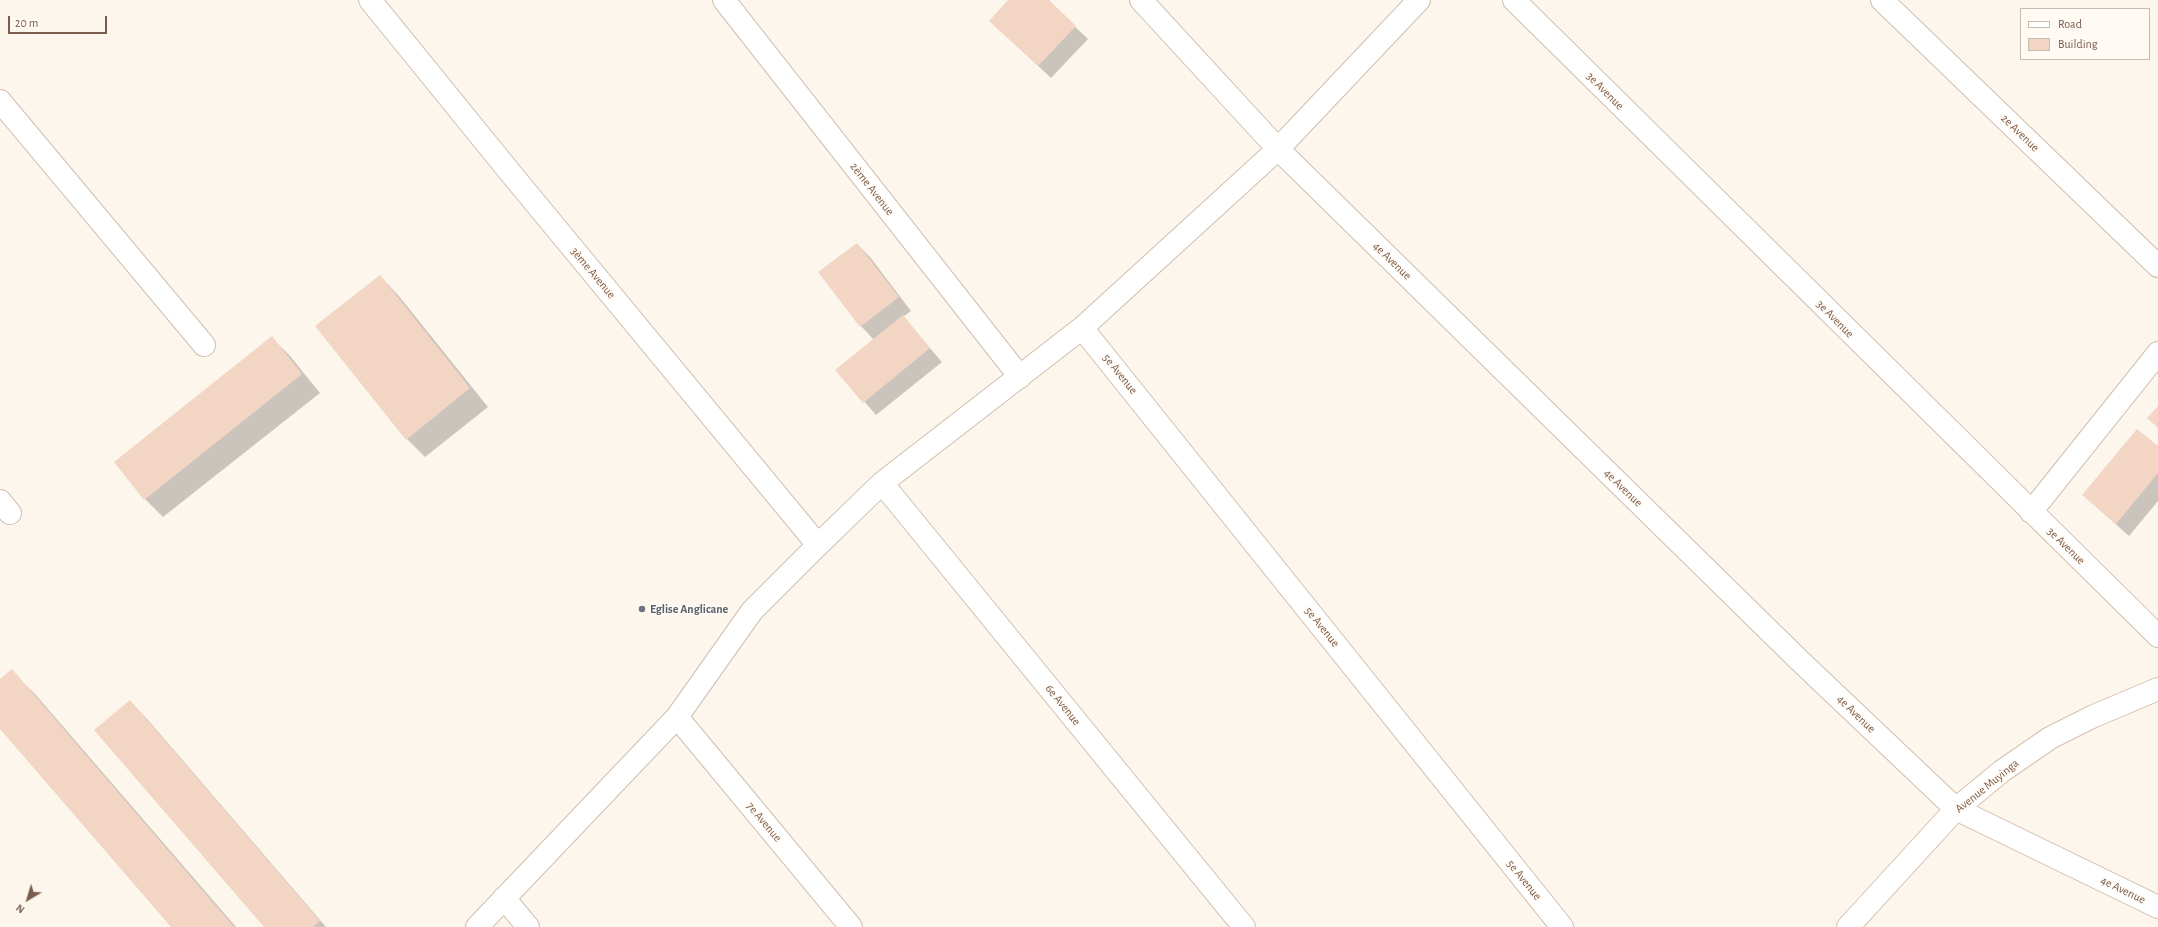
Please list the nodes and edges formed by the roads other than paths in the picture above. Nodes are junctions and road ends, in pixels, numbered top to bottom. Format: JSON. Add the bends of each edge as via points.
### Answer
{"nodes":[{"id":1,"x":370,"y":0,"type":"edge"},
{"id":2,"x":724,"y":0,"type":"edge"},
{"id":3,"x":1141,"y":0,"type":"edge"},
{"id":4,"x":1419,"y":0,"type":"edge"},
{"id":5,"x":1514,"y":0,"type":"edge"},
{"id":6,"x":1882,"y":0,"type":"edge"},
{"id":7,"x":0,"y":101,"type":"edge"},
{"id":8,"x":1278,"y":149,"type":"junction"},
{"id":9,"x":2158,"y":266,"type":"edge"},
{"id":10,"x":1082,"y":328,"type":"junction"},
{"id":11,"x":204,"y":345,"type":"dead end"},
{"id":12,"x":2158,"y":352,"type":"edge"},
{"id":13,"x":1020,"y":377,"type":"junction"},
{"id":14,"x":882,"y":483,"type":"junction"},
{"id":15,"x":2031,"y":512,"type":"junction"},
{"id":16,"x":818,"y":545,"type":"junction"},
{"id":17,"x":2158,"y":636,"type":"edge"},
{"id":18,"x":2158,"y":689,"type":"edge"},
{"id":19,"x":677,"y":717,"type":"junction"},
{"id":20,"x":1956,"y":810,"type":"junction"},
{"id":21,"x":504,"y":898,"type":"junction"},
{"id":22,"x":2158,"y":907,"type":"edge"},
{"id":23,"x":477,"y":927,"type":"edge"},
{"id":24,"x":528,"y":927,"type":"edge"},
{"id":25,"x":851,"y":927,"type":"edge"},
{"id":26,"x":1244,"y":927,"type":"edge"},
{"id":27,"x":1562,"y":927,"type":"edge"},
{"id":28,"x":1848,"y":927,"type":"edge"}],
"edges":[{"from":1,"to":16,"type":"street","name":"3ème Avenue"},
{"from":2,"to":13,"type":"street","name":"2ème Avenue"},
{"from":3,"to":8,"type":"street","name":"4e Avenue"},
{"from":4,"to":8,"type":"street"},
{"from":5,"to":15,"type":"street","name":"3e Avenue"},
{"from":6,"to":9,"type":"street","name":"2e Avenue"},
{"from":7,"to":11,"type":"street"},
{"from":8,"to":10,"type":"street"},
{"from":8,"to":20,"type":"street","name":"4e Avenue","via":[[1799,660]]},
{"from":10,"to":13,"type":"street"},
{"from":10,"to":27,"type":"street","name":"5e Avenue"},
{"from":12,"to":15,"type":"street"},
{"from":13,"to":14,"type":"street"},
{"from":14,"to":16,"type":"street"},
{"from":14,"to":26,"type":"street","name":"6e Avenue"},
{"from":15,"to":17,"type":"street","name":"3e Avenue"},
{"from":16,"to":19,"type":"street","via":[[752,612]]},
{"from":18,"to":20,"type":"street","name":"Avenue Muyinga","via":[[2050,738],[2002,771]]},
{"from":19,"to":21,"type":"street"},
{"from":19,"to":25,"type":"street","name":"7e Avenue"},
{"from":20,"to":22,"type":"street","name":"4e Avenue"},
{"from":20,"to":28,"type":"street","name":"Avenue Muyinga"},
{"from":21,"to":23,"type":"street"},
{"from":21,"to":24,"type":"street"}]}
